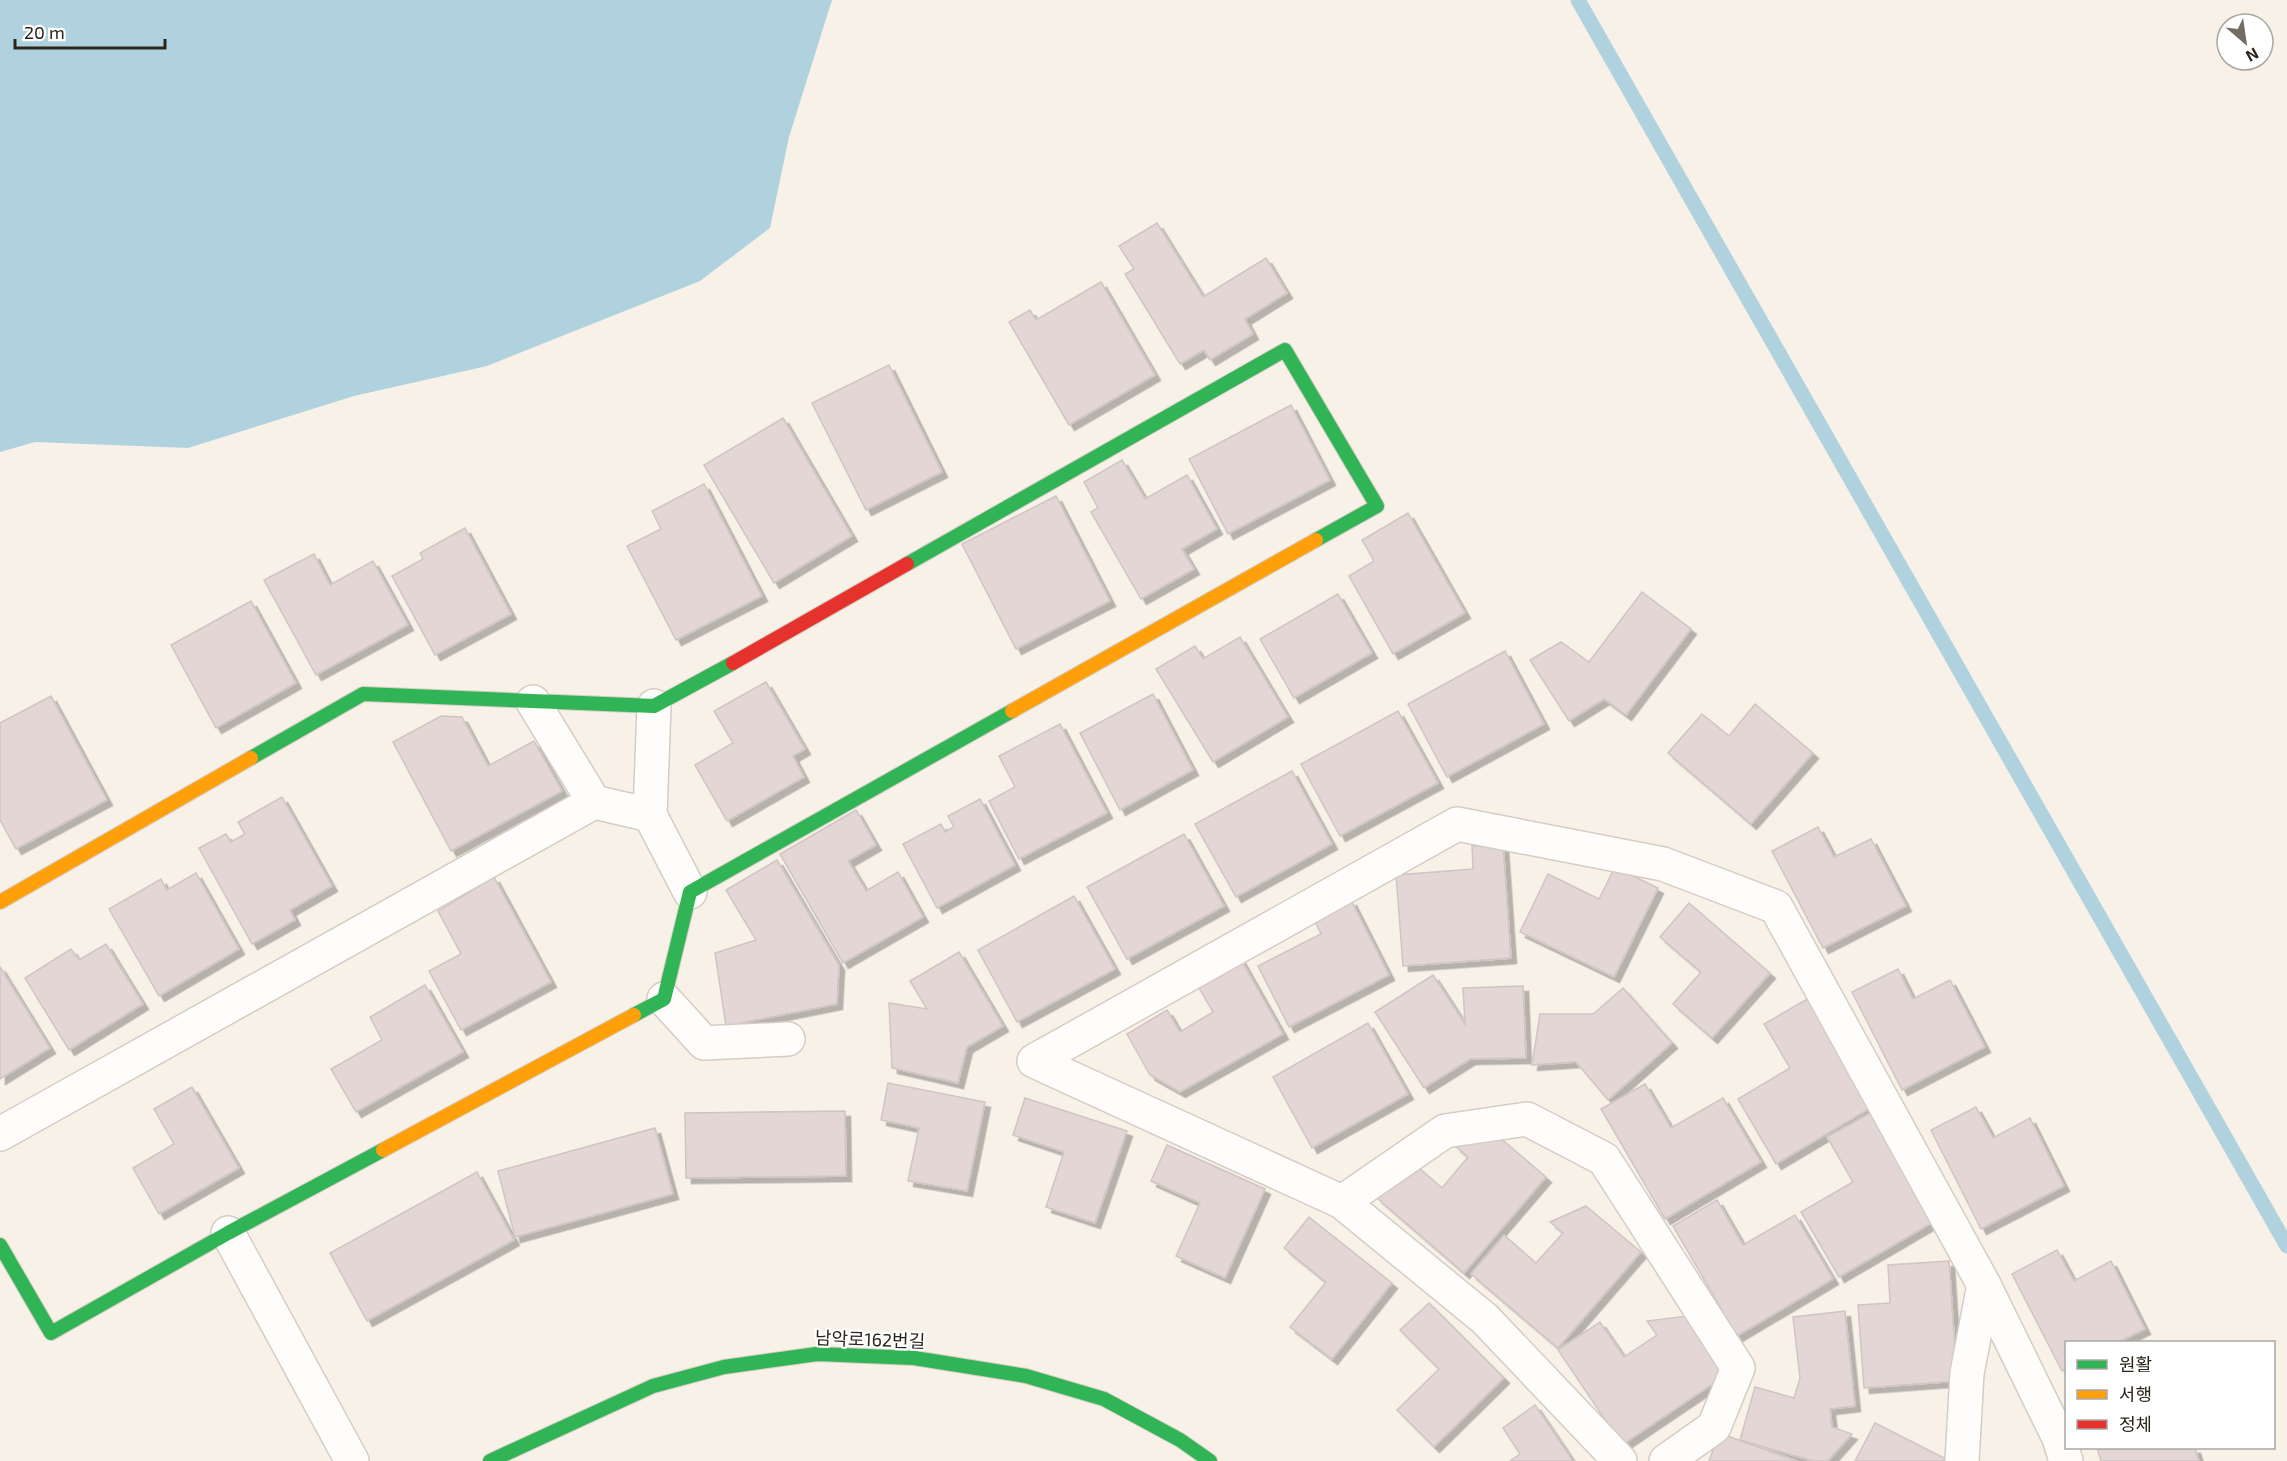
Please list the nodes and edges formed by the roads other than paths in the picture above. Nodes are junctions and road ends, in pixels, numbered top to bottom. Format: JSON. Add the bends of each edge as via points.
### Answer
{"nodes":[{"id":1,"x":534,"y":702,"type":"junction"},
{"id":2,"x":654,"y":706,"type":"junction"},
{"id":3,"x":594,"y":802,"type":"junction"},
{"id":4,"x":650,"y":814,"type":"junction"},
{"id":5,"x":690,"y":892,"type":"junction"},
{"id":6,"x":0,"y":902,"type":"edge"},
{"id":7,"x":664,"y":999,"type":"junction"},
{"id":8,"x":788,"y":1039,"type":"dead end"},
{"id":9,"x":0,"y":1134,"type":"edge"},
{"id":10,"x":1342,"y":1202,"type":"junction"},
{"id":11,"x":228,"y":1233,"type":"junction"},
{"id":12,"x":0,"y":1245,"type":"edge"},
{"id":13,"x":1984,"y":1285,"type":"junction"},
{"id":14,"x":352,"y":1461,"type":"edge"},
{"id":15,"x":490,"y":1461,"type":"edge"},
{"id":16,"x":1210,"y":1461,"type":"edge"},
{"id":17,"x":1620,"y":1461,"type":"edge"},
{"id":18,"x":1666,"y":1461,"type":"edge"},
{"id":19,"x":1962,"y":1461,"type":"edge"},
{"id":20,"x":2066,"y":1461,"type":"edge"}],
"edges":[{"from":1,"to":2,"type":"street"},
{"from":1,"to":3,"type":"street"},
{"from":1,"to":6,"type":"street","via":[[363,694]]},
{"from":2,"to":4,"type":"street"},
{"from":2,"to":5,"type":"street","via":[[1285,350],[1377,506]]},
{"from":3,"to":4,"type":"street"},
{"from":3,"to":9,"type":"street"},
{"from":4,"to":5,"type":"street"},
{"from":5,"to":7,"type":"street"},
{"from":7,"to":8,"type":"street","via":[[704,1043]]},
{"from":7,"to":11,"type":"street"},
{"from":10,"to":13,"type":"street","via":[[1034,1061],[1457,824],[1663,864],[1776,908]]},
{"from":10,"to":17,"type":"street","via":[[1485,1319]]},
{"from":10,"to":18,"type":"street","via":[[1445,1131],[1527,1119],[1604,1159],[1738,1368],[1714,1427]]},
{"from":11,"to":12,"type":"street","via":[[51,1333]]},
{"from":11,"to":14,"type":"street"},
{"from":13,"to":19,"type":"street","via":[[1967,1373]]},
{"from":13,"to":20,"type":"street","via":[[2059,1438]]},
{"from":15,"to":16,"type":"street","name":"남악로162번길","via":[[653,1386],[724,1367],[817,1354],[914,1358],[1026,1376],[1104,1399]]}]}
